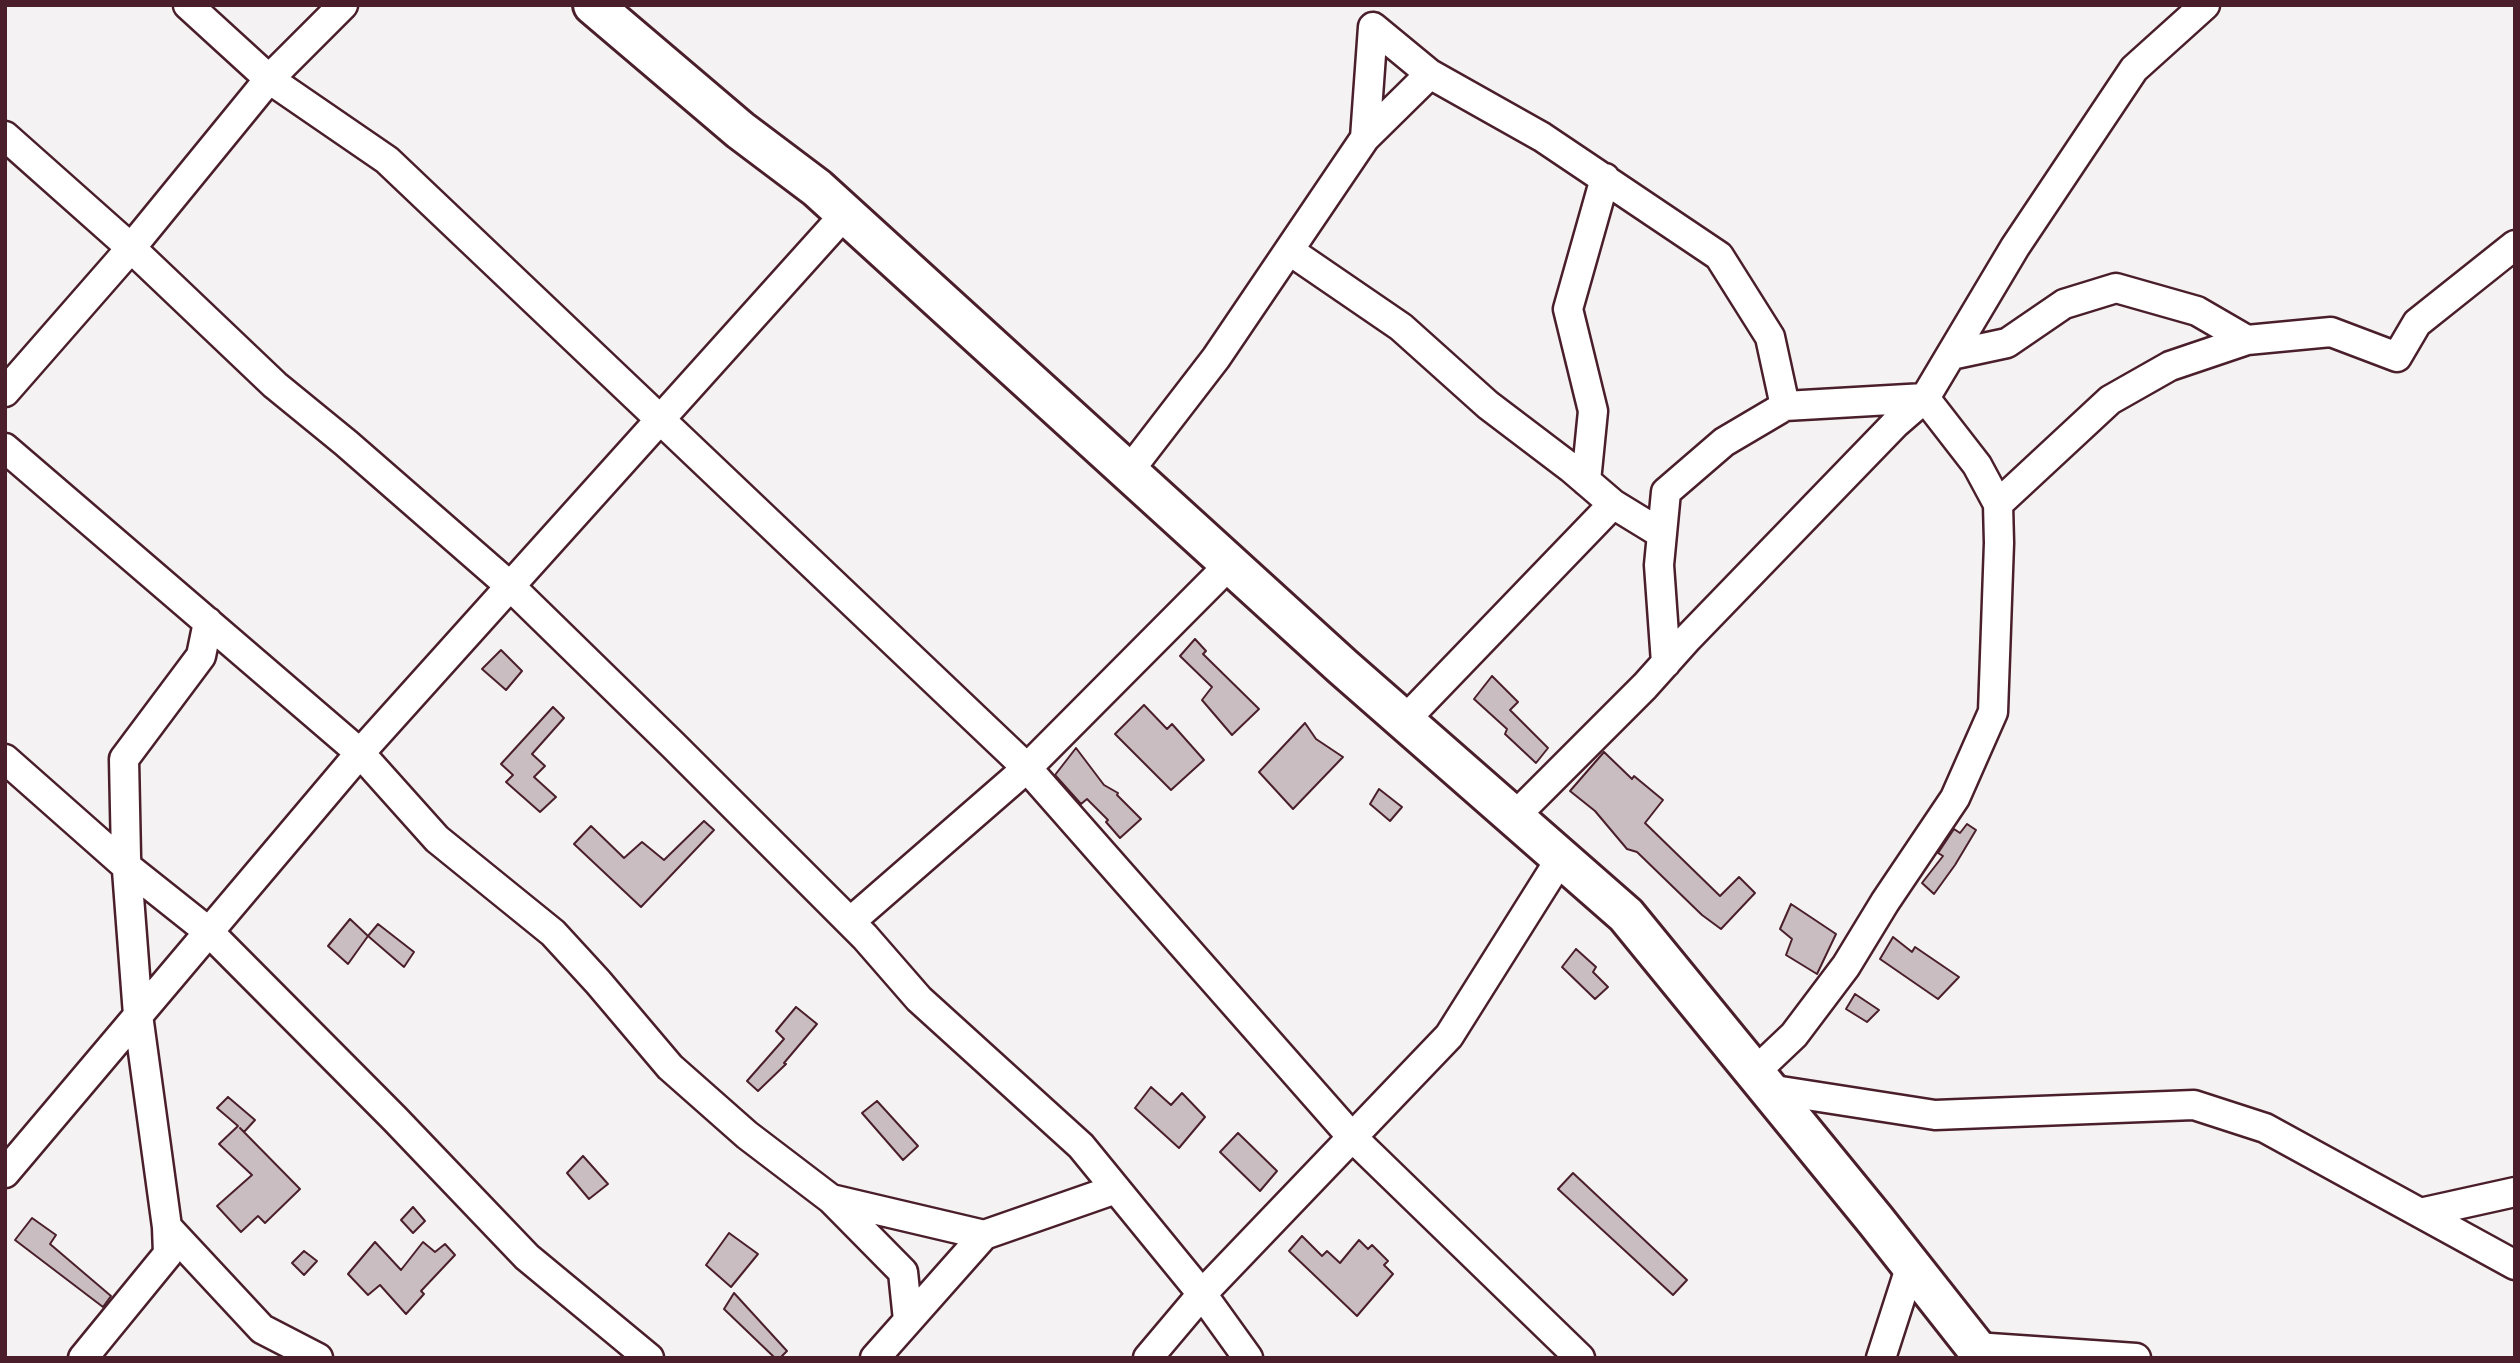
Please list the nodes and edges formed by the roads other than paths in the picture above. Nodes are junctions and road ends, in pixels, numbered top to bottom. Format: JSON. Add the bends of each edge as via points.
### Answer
{"nodes":[{"id":1,"x":188,"y":5,"type":"edge"},
{"id":2,"x":344,"y":5,"type":"edge"},
{"id":3,"x":593,"y":5,"type":"edge"},
{"id":4,"x":634,"y":5,"type":"edge"},
{"id":5,"x":2205,"y":5,"type":"edge"},
{"id":6,"x":1370,"y":16,"type":"edge"},
{"id":7,"x":1430,"y":74,"type":"junction"},
{"id":8,"x":269,"y":79,"type":"junction"},
{"id":9,"x":5,"y":136,"type":"edge"},
{"id":10,"x":1365,"y":138,"type":"junction"},
{"id":11,"x":1605,"y":178,"type":"junction"},
{"id":12,"x":817,"y":188,"type":"junction"},
{"id":13,"x":845,"y":214,"type":"junction"},
{"id":14,"x":2515,"y":245,"type":"edge"},
{"id":15,"x":131,"y":248,"type":"junction"},
{"id":16,"x":1290,"y":251,"type":"junction"},
{"id":17,"x":2247,"y":340,"type":"junction"},
{"id":18,"x":1951,"y":355,"type":"junction"},
{"id":19,"x":5,"y":392,"type":"edge"},
{"id":20,"x":1925,"y":398,"type":"junction"},
{"id":21,"x":1784,"y":406,"type":"junction"},
{"id":22,"x":660,"y":420,"type":"junction"},
{"id":23,"x":5,"y":447,"type":"edge"},
{"id":24,"x":1129,"y":471,"type":"junction"},
{"id":25,"x":1586,"y":481,"type":"junction"},
{"id":26,"x":1998,"y":504,"type":"junction"},
{"id":27,"x":1614,"y":505,"type":"junction"},
{"id":28,"x":1662,"y":534,"type":"junction"},
{"id":29,"x":1230,"y":564,"type":"junction"},
{"id":30,"x":510,"y":586,"type":"junction"},
{"id":31,"x":208,"y":622,"type":"junction"},
{"id":32,"x":1666,"y":663,"type":"junction"},
{"id":33,"x":1405,"y":720,"type":"junction"},
{"id":34,"x":360,"y":753,"type":"junction"},
{"id":35,"x":5,"y":759,"type":"edge"},
{"id":36,"x":1027,"y":768,"type":"junction"},
{"id":37,"x":1514,"y":817,"type":"junction"},
{"id":38,"x":1561,"y":858,"type":"junction"},
{"id":39,"x":126,"y":866,"type":"junction"},
{"id":40,"x":850,"y":922,"type":"junction"},
{"id":41,"x":209,"y":932,"type":"junction"},
{"id":42,"x":138,"y":1015,"type":"junction"},
{"id":43,"x":1762,"y":1081,"type":"junction"},
{"id":44,"x":1352,"y":1138,"type":"junction"},
{"id":45,"x":5,"y":1173,"type":"edge"},
{"id":46,"x":1116,"y":1189,"type":"junction"},
{"id":47,"x":2515,"y":1192,"type":"edge"},
{"id":48,"x":831,"y":1199,"type":"junction"},
{"id":49,"x":2420,"y":1213,"type":"junction"},
{"id":50,"x":167,"y":1227,"type":"junction"},
{"id":51,"x":984,"y":1235,"type":"junction"},
{"id":52,"x":1911,"y":1265,"type":"junction"},
{"id":53,"x":2515,"y":1265,"type":"edge"},
{"id":54,"x":1202,"y":1294,"type":"junction"},
{"id":55,"x":908,"y":1320,"type":"junction"},
{"id":56,"x":1979,"y":1352,"type":"edge"},
{"id":57,"x":83,"y":1358,"type":"edge"},
{"id":58,"x":318,"y":1358,"type":"edge"},
{"id":59,"x":649,"y":1358,"type":"edge"},
{"id":60,"x":874,"y":1358,"type":"edge"},
{"id":61,"x":1148,"y":1358,"type":"edge"},
{"id":62,"x":1248,"y":1358,"type":"edge"},
{"id":63,"x":1580,"y":1358,"type":"edge"},
{"id":64,"x":1881,"y":1358,"type":"edge"},
{"id":65,"x":2136,"y":1358,"type":"edge"}],
"edges":[{"from":1,"to":8,"type":"street"},
{"from":2,"to":8,"type":"street"},
{"from":3,"to":12,"type":"highway","via":[[740,130]]},
{"from":4,"to":12,"type":"highway","via":[[755,115]]},
{"from":5,"to":18,"type":"street","via":[[2134,69],[2015,247]]},
{"from":6,"to":7,"type":"street"},
{"from":6,"to":10,"type":"street"},
{"from":7,"to":10,"type":"street"},
{"from":7,"to":11,"type":"street"},
{"from":8,"to":15,"type":"street"},
{"from":8,"to":22,"type":"street","via":[[387,160]]},
{"from":9,"to":15,"type":"street"},
{"from":10,"to":16,"type":"street"},
{"from":11,"to":21,"type":"street","via":[[1719,256],[1770,337]]},
{"from":11,"to":25,"type":"street","via":[[1567,309],[1593,411]]},
{"from":12,"to":13,"type":"highway"},
{"from":13,"to":22,"type":"street"},
{"from":13,"to":24,"type":"highway"},
{"from":14,"to":17,"type":"street","via":[[2417,323],[2397,357],[2331,332]]},
{"from":15,"to":19,"type":"street"},
{"from":15,"to":30,"type":"street","via":[[275,385]]},
{"from":16,"to":24,"type":"street"},
{"from":16,"to":25,"type":"street","via":[[1401,327],[1488,405]]},
{"from":17,"to":18,"type":"street","via":[[2197,311],[2116,288],[2064,304],[2007,343]]},
{"from":17,"to":26,"type":"street","via":[[2170,366],[2110,400]]},
{"from":18,"to":20,"type":"street"},
{"from":20,"to":21,"type":"street"},
{"from":20,"to":26,"type":"street","via":[[1977,465]]},
{"from":20,"to":32,"type":"street"},
{"from":21,"to":28,"type":"street","via":[[1724,442],[1666,492]]},
{"from":22,"to":30,"type":"street"},
{"from":22,"to":36,"type":"street"},
{"from":23,"to":31,"type":"street"},
{"from":24,"to":29,"type":"highway"},
{"from":25,"to":27,"type":"street"},
{"from":26,"to":43,"type":"street","via":[[1993,712],[1955,797],[1846,966]]},
{"from":27,"to":28,"type":"street"},
{"from":27,"to":33,"type":"street"},
{"from":28,"to":32,"type":"street","via":[[1659,565]]},
{"from":29,"to":33,"type":"highway"},
{"from":29,"to":36,"type":"street"},
{"from":30,"to":34,"type":"street"},
{"from":30,"to":40,"type":"street"},
{"from":31,"to":34,"type":"street"},
{"from":31,"to":39,"type":"street","via":[[201,656],[124,759]]},
{"from":32,"to":37,"type":"street"},
{"from":33,"to":37,"type":"highway"},
{"from":34,"to":41,"type":"street"},
{"from":34,"to":48,"type":"street","via":[[437,839],[553,933],[670,1067],[747,1135]]},
{"from":35,"to":39,"type":"street"},
{"from":36,"to":40,"type":"street"},
{"from":36,"to":44,"type":"street"},
{"from":37,"to":38,"type":"highway"},
{"from":38,"to":43,"type":"highway","via":[[1626,915]]},
{"from":38,"to":44,"type":"street","via":[[1449,1036]]},
{"from":39,"to":41,"type":"street"},
{"from":39,"to":42,"type":"street"},
{"from":40,"to":46,"type":"street","via":[[919,999],[1081,1146]]},
{"from":41,"to":42,"type":"street"},
{"from":41,"to":59,"type":"street","via":[[527,1257]]},
{"from":42,"to":45,"type":"street"},
{"from":42,"to":50,"type":"street"},
{"from":43,"to":49,"type":"street","via":[[1935,1115],[2194,1105],[2264,1128]]},
{"from":43,"to":52,"type":"highway"},
{"from":44,"to":54,"type":"street"},
{"from":44,"to":63,"type":"street"},
{"from":46,"to":51,"type":"street"},
{"from":46,"to":54,"type":"street"},
{"from":47,"to":49,"type":"street"},
{"from":48,"to":51,"type":"street"},
{"from":48,"to":55,"type":"street","via":[[903,1272]]},
{"from":49,"to":53,"type":"street"},
{"from":50,"to":57,"type":"street","via":[[168,1254]]},
{"from":50,"to":58,"type":"street","via":[[262,1329]]},
{"from":51,"to":55,"type":"street"},
{"from":52,"to":56,"type":"highway"},
{"from":52,"to":64,"type":"street"},
{"from":54,"to":61,"type":"street"},
{"from":54,"to":62,"type":"street"},
{"from":55,"to":60,"type":"street"},
{"from":56,"to":65,"type":"street"}]}
